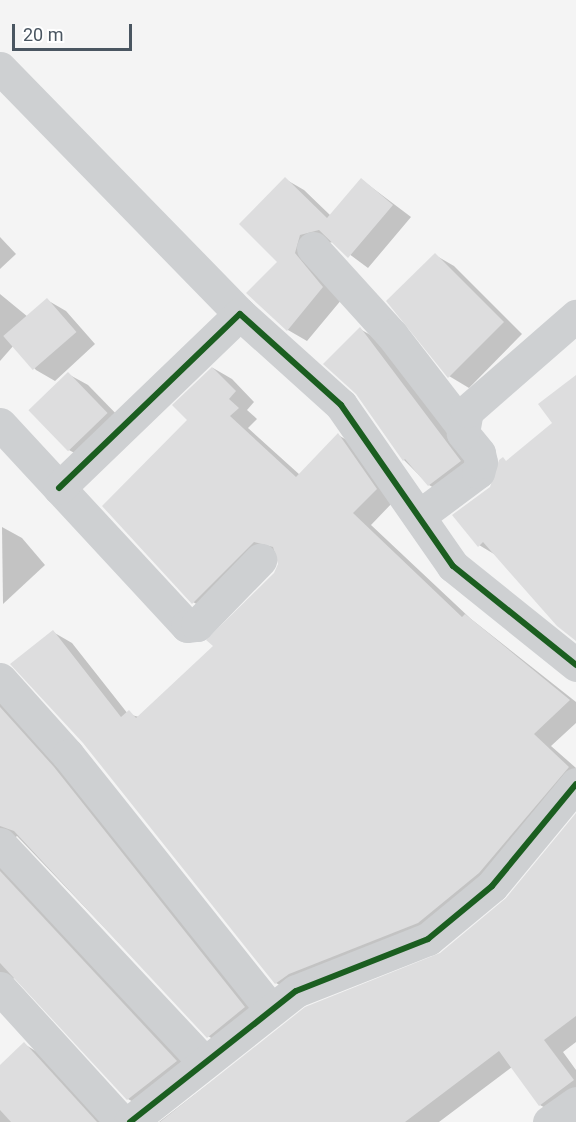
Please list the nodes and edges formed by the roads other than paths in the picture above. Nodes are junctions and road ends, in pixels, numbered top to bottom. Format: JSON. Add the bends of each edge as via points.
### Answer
{"nodes":[{"id":1,"x":0,"y":68,"type":"edge"},
{"id":2,"x":313,"y":248,"type":"dead end"},
{"id":3,"x":240,"y":314,"type":"junction"},
{"id":4,"x":576,"y":316,"type":"edge"},
{"id":5,"x":0,"y":424,"type":"edge"},
{"id":6,"x":462,"y":426,"type":"junction"},
{"id":7,"x":58,"y":488,"type":"junction"},
{"id":8,"x":419,"y":516,"type":"junction"},
{"id":9,"x":260,"y":560,"type":"dead end"},
{"id":10,"x":576,"y":665,"type":"edge"},
{"id":11,"x":0,"y":678,"type":"edge"},
{"id":12,"x":576,"y":784,"type":"edge"},
{"id":13,"x":0,"y":844,"type":"edge"},
{"id":14,"x":0,"y":988,"type":"edge"},
{"id":15,"x":271,"y":1009,"type":"junction"},
{"id":16,"x":204,"y":1062,"type":"junction"},
{"id":17,"x":576,"y":1103,"type":"edge"},
{"id":18,"x":122,"y":1122,"type":"edge"},
{"id":19,"x":130,"y":1122,"type":"edge"},
{"id":20,"x":549,"y":1122,"type":"edge"}],
"edges":[{"from":1,"to":3,"type":"street"},
{"from":2,"to":6,"type":"street","via":[[392,335]]},
{"from":3,"to":7,"type":"street"},
{"from":3,"to":8,"type":"street","via":[[341,405]]},
{"from":4,"to":6,"type":"street","via":[[475,403]]},
{"from":5,"to":7,"type":"street"},
{"from":6,"to":8,"type":"street","via":[[479,453],[478,472]]},
{"from":7,"to":9,"type":"street","via":[[187,626],[197,625]]},
{"from":8,"to":10,"type":"street","via":[[453,566]]},
{"from":11,"to":15,"type":"street","via":[[68,755]]},
{"from":12,"to":15,"type":"street","via":[[492,886],[428,939],[296,991]]},
{"from":13,"to":16,"type":"street"},
{"from":14,"to":18,"type":"street"},
{"from":15,"to":16,"type":"street"},
{"from":16,"to":19,"type":"street"},
{"from":17,"to":20,"type":"street"}]}
